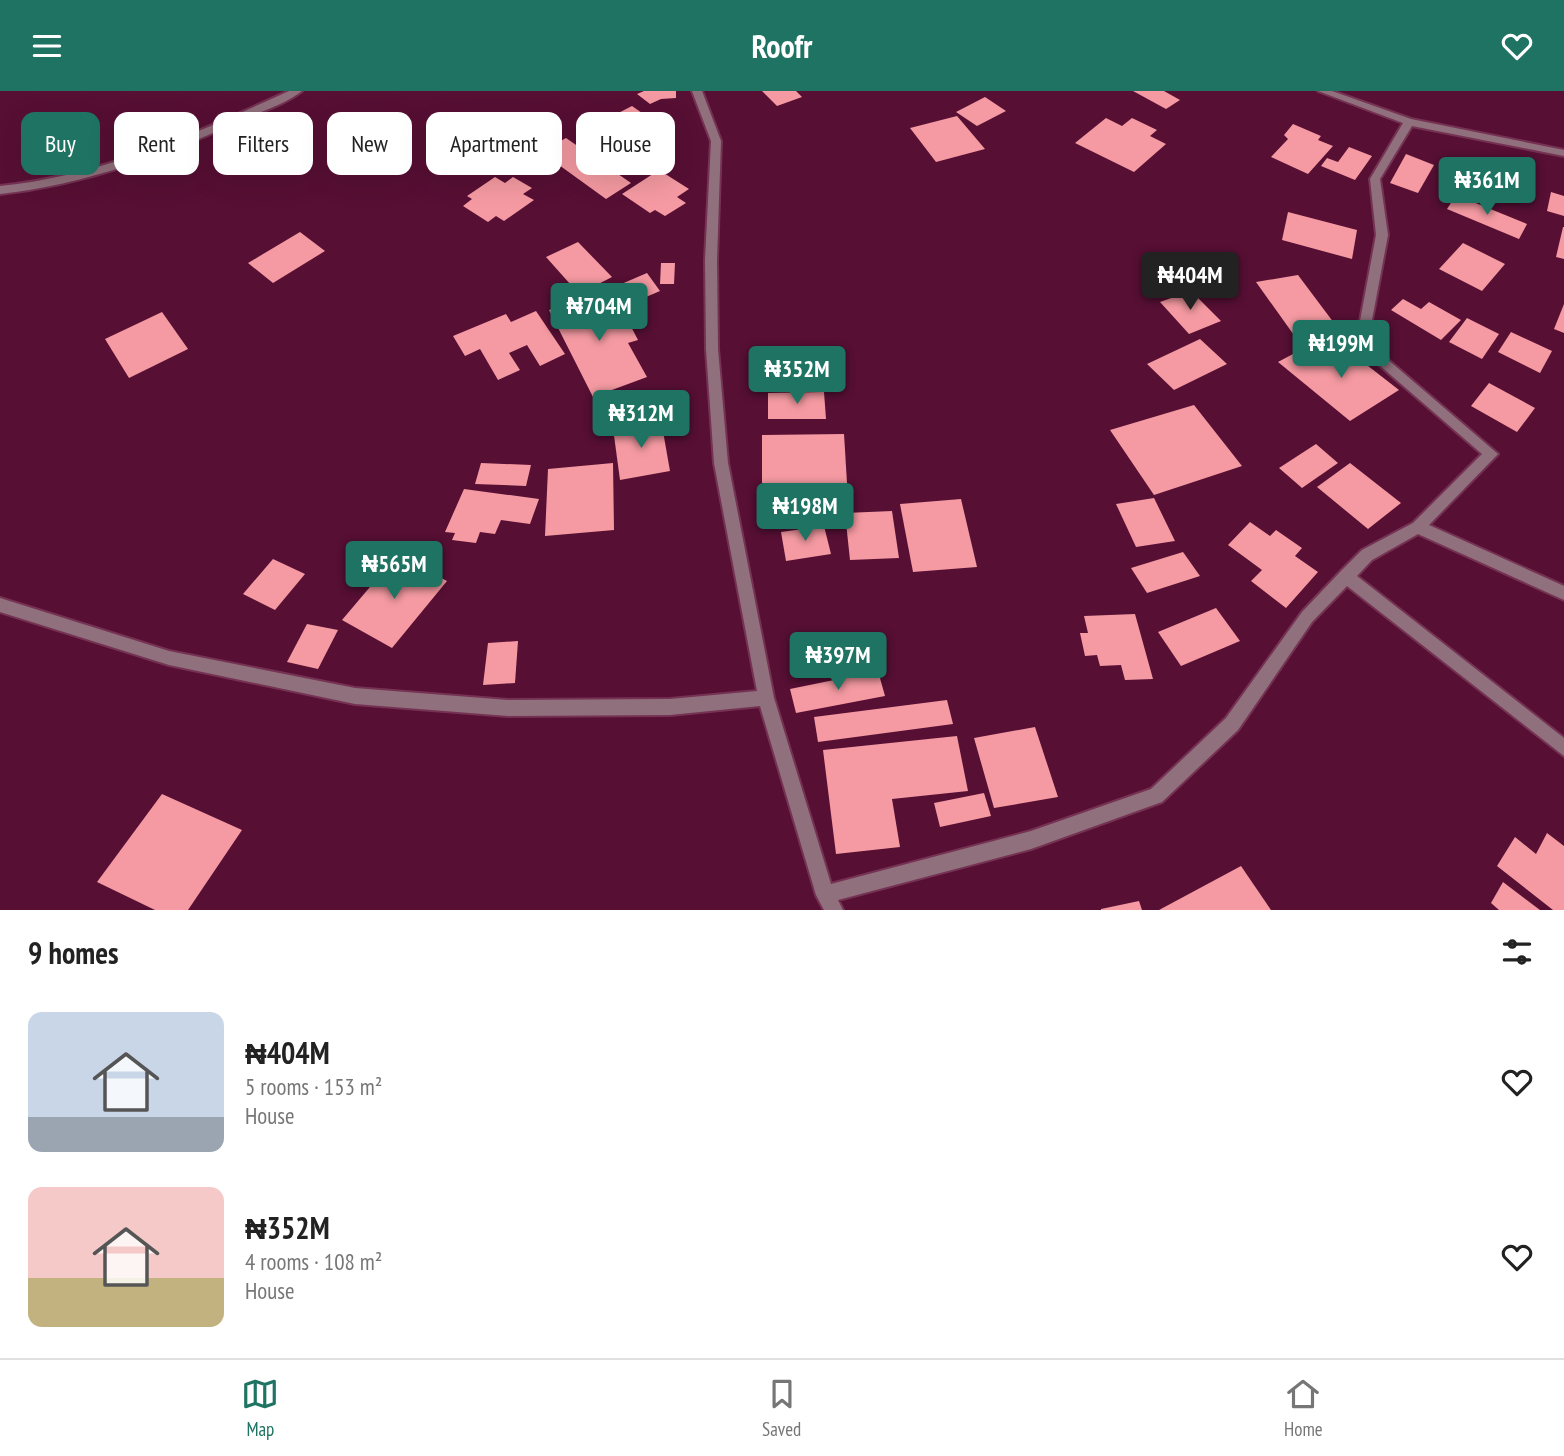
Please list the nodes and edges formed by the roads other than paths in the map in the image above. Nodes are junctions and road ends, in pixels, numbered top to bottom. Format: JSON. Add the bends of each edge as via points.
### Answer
{"nodes":[{"id":1,"x":297,"y":91,"type":"edge"},
{"id":2,"x":697,"y":91,"type":"edge"},
{"id":3,"x":1323,"y":91,"type":"edge"},
{"id":4,"x":1409,"y":122,"type":"junction"},
{"id":5,"x":1564,"y":153,"type":"edge"},
{"id":6,"x":0,"y":190,"type":"edge"},
{"id":7,"x":1418,"y":527,"type":"junction"},
{"id":8,"x":1346,"y":576,"type":"junction"},
{"id":9,"x":1564,"y":593,"type":"edge"},
{"id":10,"x":0,"y":605,"type":"edge"},
{"id":11,"x":765,"y":698,"type":"junction"},
{"id":12,"x":1564,"y":748,"type":"edge"},
{"id":13,"x":825,"y":895,"type":"junction"},
{"id":14,"x":834,"y":910,"type":"edge"}],
"edges":[{"from":1,"to":6,"type":"street","via":[[120,166]]},
{"from":2,"to":11,"type":"street","via":[[716,141],[712,349],[721,463]]},
{"from":3,"to":4,"type":"street"},
{"from":4,"to":5,"type":"street"},
{"from":4,"to":7,"type":"street","via":[[1376,179],[1382,235],[1363,337],[1382,361],[1492,454]]},
{"from":7,"to":8,"type":"street","via":[[1367,555]]},
{"from":7,"to":9,"type":"street"},
{"from":8,"to":12,"type":"street"},
{"from":8,"to":13,"type":"street","via":[[1307,617],[1232,723],[1156,796],[1031,840]]},
{"from":10,"to":11,"type":"street","via":[[169,658],[355,696],[508,708],[670,707]]},
{"from":11,"to":13,"type":"street"},
{"from":13,"to":14,"type":"street"}]}
